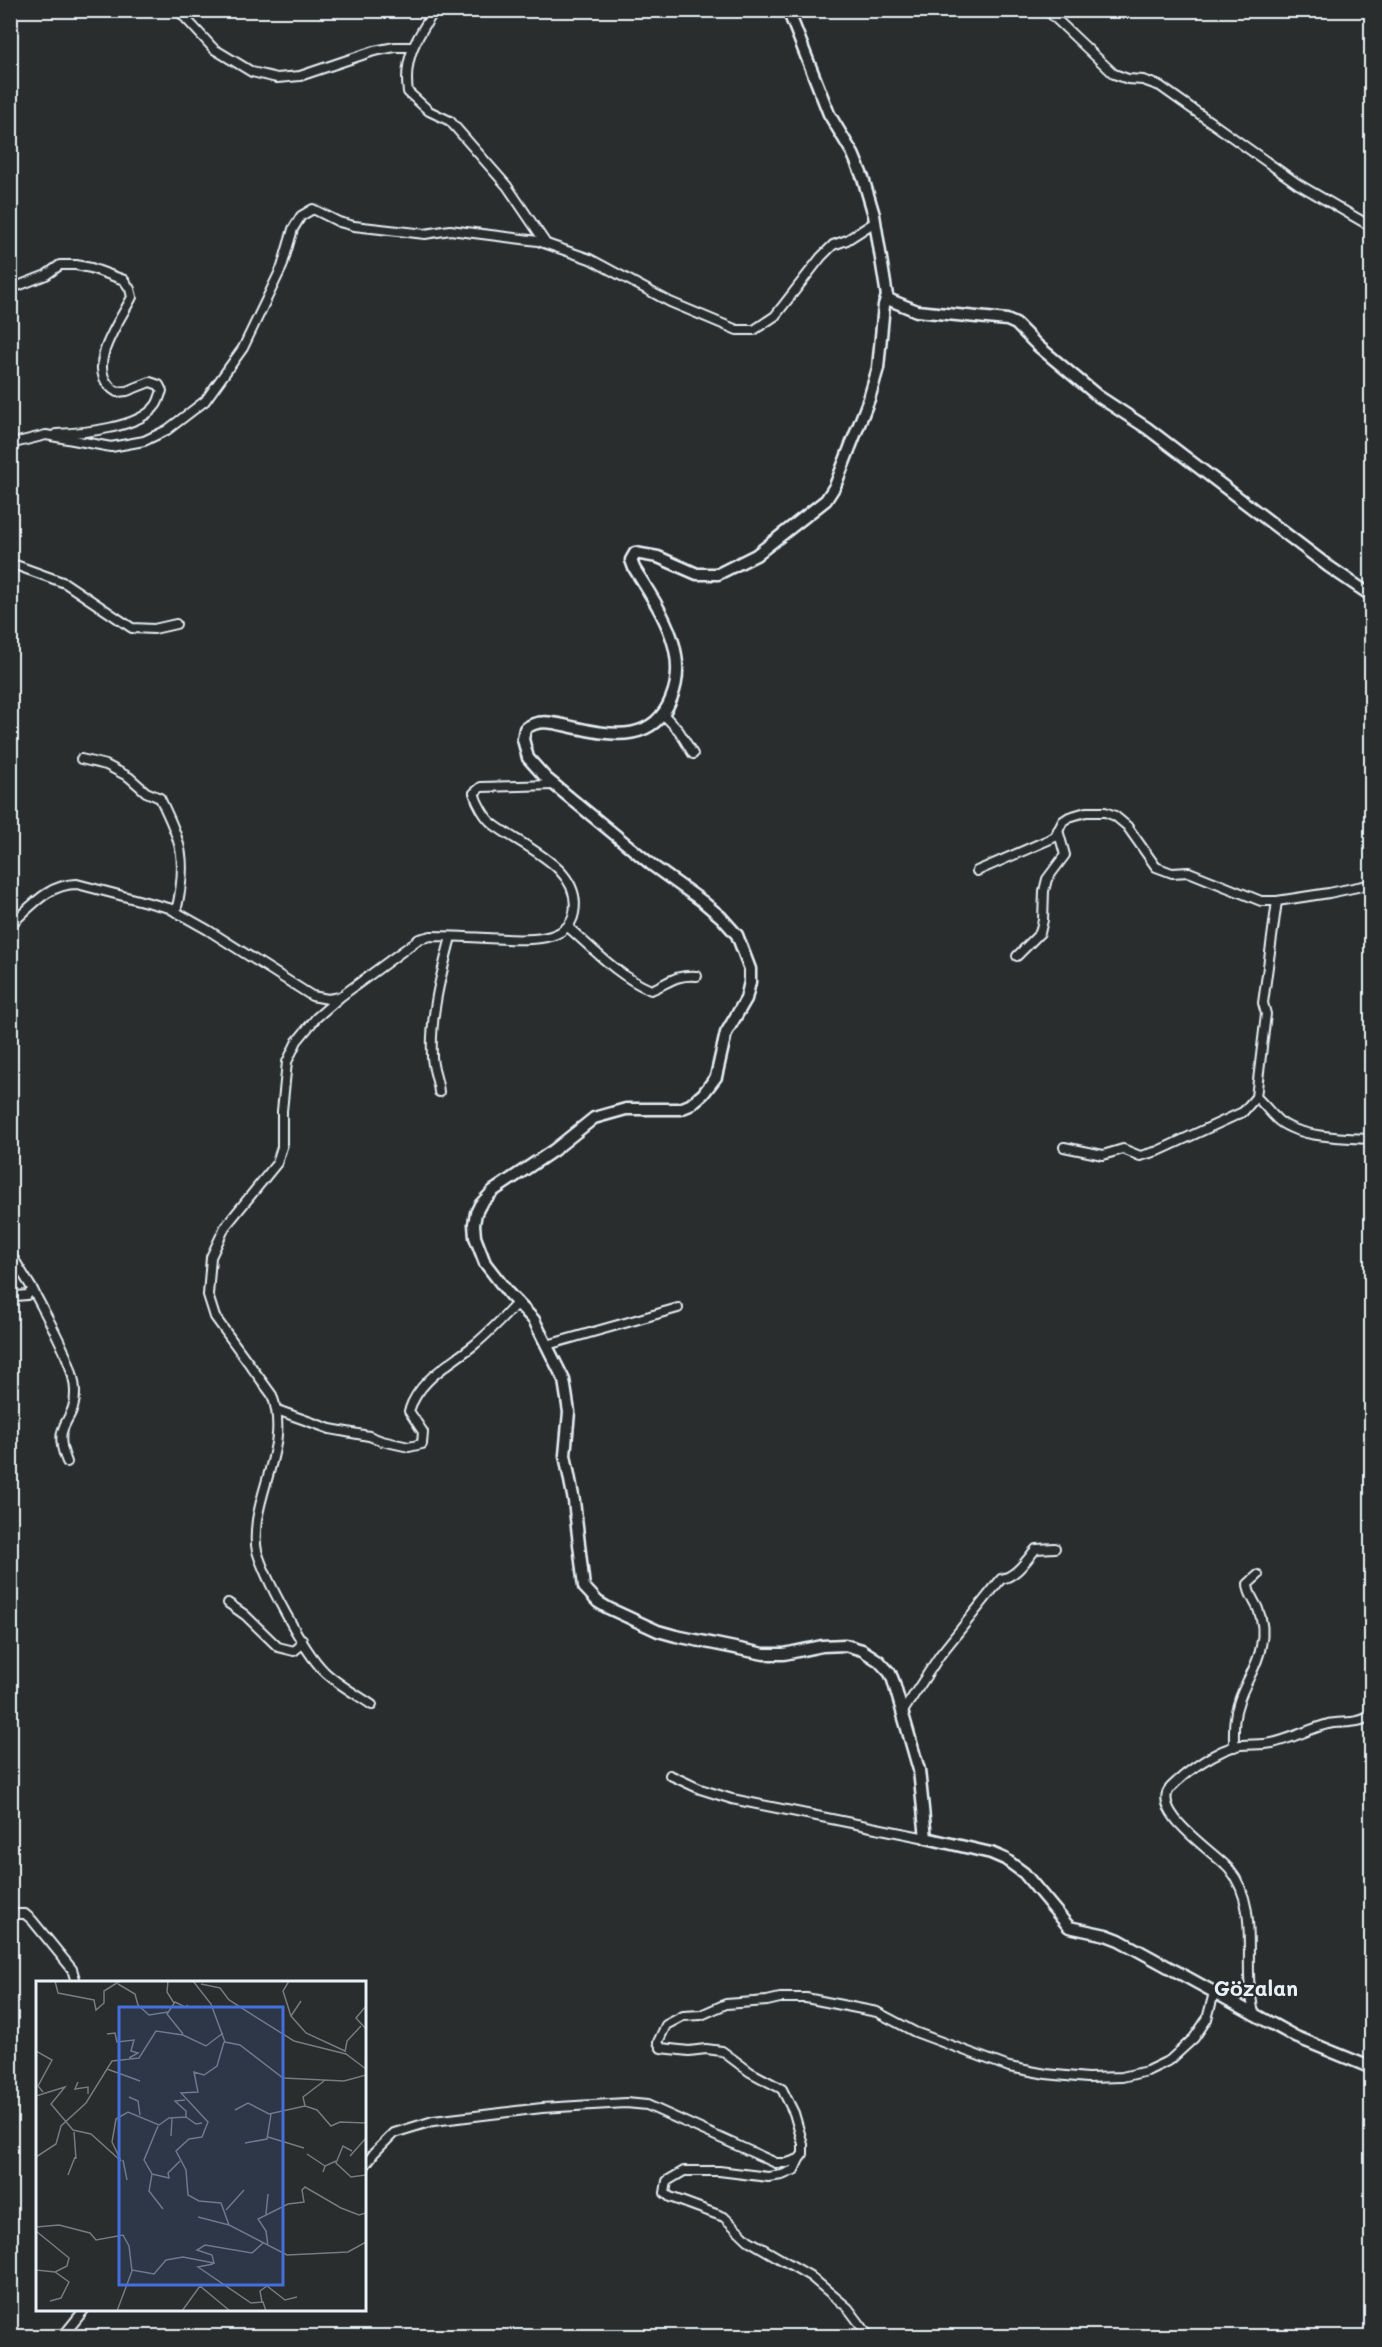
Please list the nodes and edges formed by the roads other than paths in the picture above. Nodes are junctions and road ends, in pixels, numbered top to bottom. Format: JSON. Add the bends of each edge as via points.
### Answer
{"nodes":[{"id":1,"x":178,"y":10,"type":"edge"},
{"id":2,"x":435,"y":10,"type":"edge"},
{"id":3,"x":788,"y":10,"type":"edge"},
{"id":4,"x":1043,"y":10,"type":"edge"},
{"id":5,"x":413,"y":47,"type":"junction"},
{"id":6,"x":875,"y":222,"type":"junction"},
{"id":7,"x":1371,"y":227,"type":"edge"},
{"id":8,"x":546,"y":243,"type":"junction"},
{"id":9,"x":10,"y":289,"type":"edge"},
{"id":10,"x":887,"y":296,"type":"junction"},
{"id":11,"x":46,"y":435,"type":"junction"},
{"id":12,"x":10,"y":444,"type":"edge"},
{"id":13,"x":10,"y":563,"type":"edge"},
{"id":14,"x":1371,"y":596,"type":"edge"},
{"id":15,"x":176,"y":624,"type":"dead end"},
{"id":16,"x":664,"y":715,"type":"junction"},
{"id":17,"x":693,"y":754,"type":"dead end"},
{"id":18,"x":81,"y":759,"type":"dead end"},
{"id":19,"x":554,"y":785,"type":"junction"},
{"id":20,"x":1058,"y":831,"type":"junction"},
{"id":21,"x":977,"y":871,"type":"dead end"},
{"id":22,"x":1371,"y":884,"type":"edge"},
{"id":23,"x":1277,"y":902,"type":"junction"},
{"id":24,"x":176,"y":912,"type":"junction"},
{"id":25,"x":10,"y":926,"type":"edge"},
{"id":26,"x":568,"y":927,"type":"junction"},
{"id":27,"x":451,"y":936,"type":"junction"},
{"id":28,"x":1017,"y":956,"type":"dead end"},
{"id":29,"x":697,"y":976,"type":"dead end"},
{"id":30,"x":340,"y":998,"type":"junction"},
{"id":31,"x":439,"y":1092,"type":"dead end"},
{"id":32,"x":1256,"y":1096,"type":"junction"},
{"id":33,"x":1371,"y":1139,"type":"edge"},
{"id":34,"x":1064,"y":1148,"type":"dead end"},
{"id":35,"x":10,"y":1253,"type":"edge"},
{"id":36,"x":33,"y":1290,"type":"junction"},
{"id":37,"x":10,"y":1293,"type":"edge"},
{"id":38,"x":518,"y":1302,"type":"junction"},
{"id":39,"x":678,"y":1308,"type":"dead end"},
{"id":40,"x":547,"y":1345,"type":"junction"},
{"id":41,"x":277,"y":1410,"type":"junction"},
{"id":42,"x":67,"y":1462,"type":"dead end"},
{"id":43,"x":1055,"y":1548,"type":"dead end"},
{"id":44,"x":1258,"y":1575,"type":"dead end"},
{"id":45,"x":228,"y":1603,"type":"dead end"},
{"id":46,"x":302,"y":1639,"type":"junction"},
{"id":47,"x":372,"y":1705,"type":"dead end"},
{"id":48,"x":902,"y":1713,"type":"junction"},
{"id":49,"x":1371,"y":1714,"type":"edge"},
{"id":50,"x":1234,"y":1747,"type":"junction"},
{"id":51,"x":670,"y":1775,"type":"dead end"},
{"id":52,"x":926,"y":1838,"type":"junction"},
{"id":53,"x":10,"y":1914,"type":"edge"},
{"id":54,"x":75,"y":1981,"type":"edge"},
{"id":55,"x":1214,"y":1993,"type":"junction"},
{"id":56,"x":1254,"y":2015,"type":"junction"},
{"id":57,"x":1371,"y":2068,"type":"edge"},
{"id":58,"x":799,"y":2159,"type":"junction"},
{"id":59,"x":366,"y":2164,"type":"edge"},
{"id":60,"x":83,"y":2311,"type":"edge"},
{"id":61,"x":63,"y":2337,"type":"edge"},
{"id":62,"x":869,"y":2337,"type":"edge"}],
"edges":[{"from":1,"to":5,"type":"street","via":[[214,49],[252,72],[276,78],[300,76],[374,51]]},
{"from":2,"to":5,"type":"street"},
{"from":3,"to":6,"type":"street","via":[[829,114],[863,178]]},
{"from":4,"to":7,"type":"street","via":[[1114,74],[1160,86],[1298,184]]},
{"from":5,"to":8,"type":"street","via":[[408,60],[408,92],[417,103],[450,121],[507,186]]},
{"from":6,"to":8,"type":"street","via":[[833,245],[775,316],[753,330],[736,330],[670,302],[590,259]]},
{"from":6,"to":10,"type":"street"},
{"from":8,"to":11,"type":"street","via":[[450,231],[425,234],[354,226],[313,209],[301,216],[293,229],[282,267],[243,348],[206,400],[167,430],[144,441],[111,447]]},
{"from":9,"to":11,"type":"street","via":[[60,265],[92,268],[124,280],[132,297],[104,352],[102,376],[117,392],[150,382],[162,391],[156,406],[124,424],[92,432]]},
{"from":10,"to":14,"type":"street","via":[[917,311],[1016,324],[1098,396],[1147,428]]},
{"from":10,"to":16,"type":"street","via":[[878,368],[869,399],[826,500],[756,555],[718,574],[697,574],[658,557],[634,553],[634,568],[665,618],[674,647],[677,684]]},
{"from":11,"to":12,"type":"street"},
{"from":13,"to":15,"type":"street","via":[[65,583],[132,628]]},
{"from":16,"to":17,"type":"street"},
{"from":16,"to":19,"type":"street","via":[[650,727],[634,733],[580,729],[553,722],[528,726],[523,738],[528,758]]},
{"from":18,"to":24,"type":"street","via":[[106,765],[160,798],[177,834],[184,864]]},
{"from":19,"to":26,"type":"street","via":[[481,787],[474,793],[491,823],[538,851],[564,876],[576,903]]},
{"from":19,"to":38,"type":"street","via":[[728,924],[742,943],[750,982],[746,999],[726,1033],[716,1077],[694,1101],[680,1109],[626,1109],[594,1118],[493,1191],[480,1205],[474,1224],[479,1249]]},
{"from":20,"to":21,"type":"street","via":[[1045,842]]},
{"from":20,"to":23,"type":"street","via":[[1069,817],[1105,812],[1127,826],[1156,867],[1172,873],[1188,872],[1261,902]]},
{"from":20,"to":28,"type":"street","via":[[1065,855],[1047,879],[1040,933]]},
{"from":22,"to":23,"type":"street"},
{"from":23,"to":32,"type":"street","via":[[1263,1003],[1266,1014]]},
{"from":24,"to":25,"type":"street","via":[[77,884],[64,884],[48,891]]},
{"from":24,"to":30,"type":"street","via":[[312,996]]},
{"from":26,"to":27,"type":"street","via":[[534,940]]},
{"from":26,"to":29,"type":"street","via":[[618,970],[651,990],[673,978]]},
{"from":27,"to":30,"type":"street","via":[[419,939]]},
{"from":27,"to":31,"type":"street","via":[[435,1012],[432,1057]]},
{"from":30,"to":41,"type":"street","via":[[297,1041],[287,1062],[282,1147],[277,1163],[225,1227],[211,1257],[208,1295],[215,1317],[272,1395]]},
{"from":32,"to":33,"type":"street","via":[[1280,1122],[1305,1132]]},
{"from":32,"to":34,"type":"street","via":[[1243,1112],[1140,1156],[1123,1149],[1103,1155]]},
{"from":35,"to":36,"type":"street"},
{"from":36,"to":37,"type":"street","via":[[27,1295]]},
{"from":36,"to":42,"type":"street","via":[[65,1354],[75,1390],[60,1438]]},
{"from":38,"to":40,"type":"street","via":[[534,1320]]},
{"from":38,"to":41,"type":"street","via":[[413,1398],[410,1411],[423,1432],[422,1444],[410,1447],[330,1429]]},
{"from":39,"to":40,"type":"street"},
{"from":40,"to":48,"type":"street","via":[[567,1391],[565,1455],[580,1568],[584,1587],[592,1597],[658,1631],[749,1652],[773,1654],[822,1646],[855,1648],[879,1661],[890,1673]]},
{"from":41,"to":46,"type":"street","via":[[279,1433],[257,1520],[256,1549]]},
{"from":43,"to":48,"type":"street","via":[[1036,1549],[1016,1572],[1001,1579],[940,1655]]},
{"from":44,"to":50,"type":"street","via":[[1248,1584],[1248,1590],[1263,1625],[1261,1647],[1233,1722]]},
{"from":45,"to":46,"type":"street","via":[[278,1647],[294,1651]]},
{"from":46,"to":47,"type":"street","via":[[323,1670]]},
{"from":48,"to":52,"type":"street","via":[[919,1770]]},
{"from":49,"to":50,"type":"street","via":[[1363,1720],[1330,1724],[1273,1743]]},
{"from":50,"to":56,"type":"street","via":[[1204,1762],[1169,1789],[1166,1801],[1182,1826],[1230,1870],[1241,1892],[1248,1911]]},
{"from":51,"to":52,"type":"street","via":[[732,1799]]},
{"from":52,"to":55,"type":"street","via":[[1005,1859],[1024,1873],[1069,1927],[1119,1940]]},
{"from":53,"to":54,"type":"street","via":[[25,1914],[32,1920],[72,1969]]},
{"from":55,"to":56,"type":"street"},
{"from":55,"to":58,"type":"street","via":[[1207,2019],[1194,2038],[1170,2060],[1122,2077],[1087,2078],[1009,2067],[915,2032],[878,2012],[806,1998],[726,2004],[666,2025],[658,2042],[661,2048],[722,2051],[782,2089],[803,2144]]},
{"from":56,"to":57,"type":"street"},
{"from":58,"to":59,"type":"street","via":[[776,2163],[647,2106],[626,2103],[434,2121],[394,2133]]},
{"from":58,"to":62,"type":"street","via":[[794,2170],[768,2177],[684,2171],[667,2181],[665,2193],[724,2217],[748,2240],[810,2276],[848,2308]]},
{"from":60,"to":61,"type":"street"}]}
